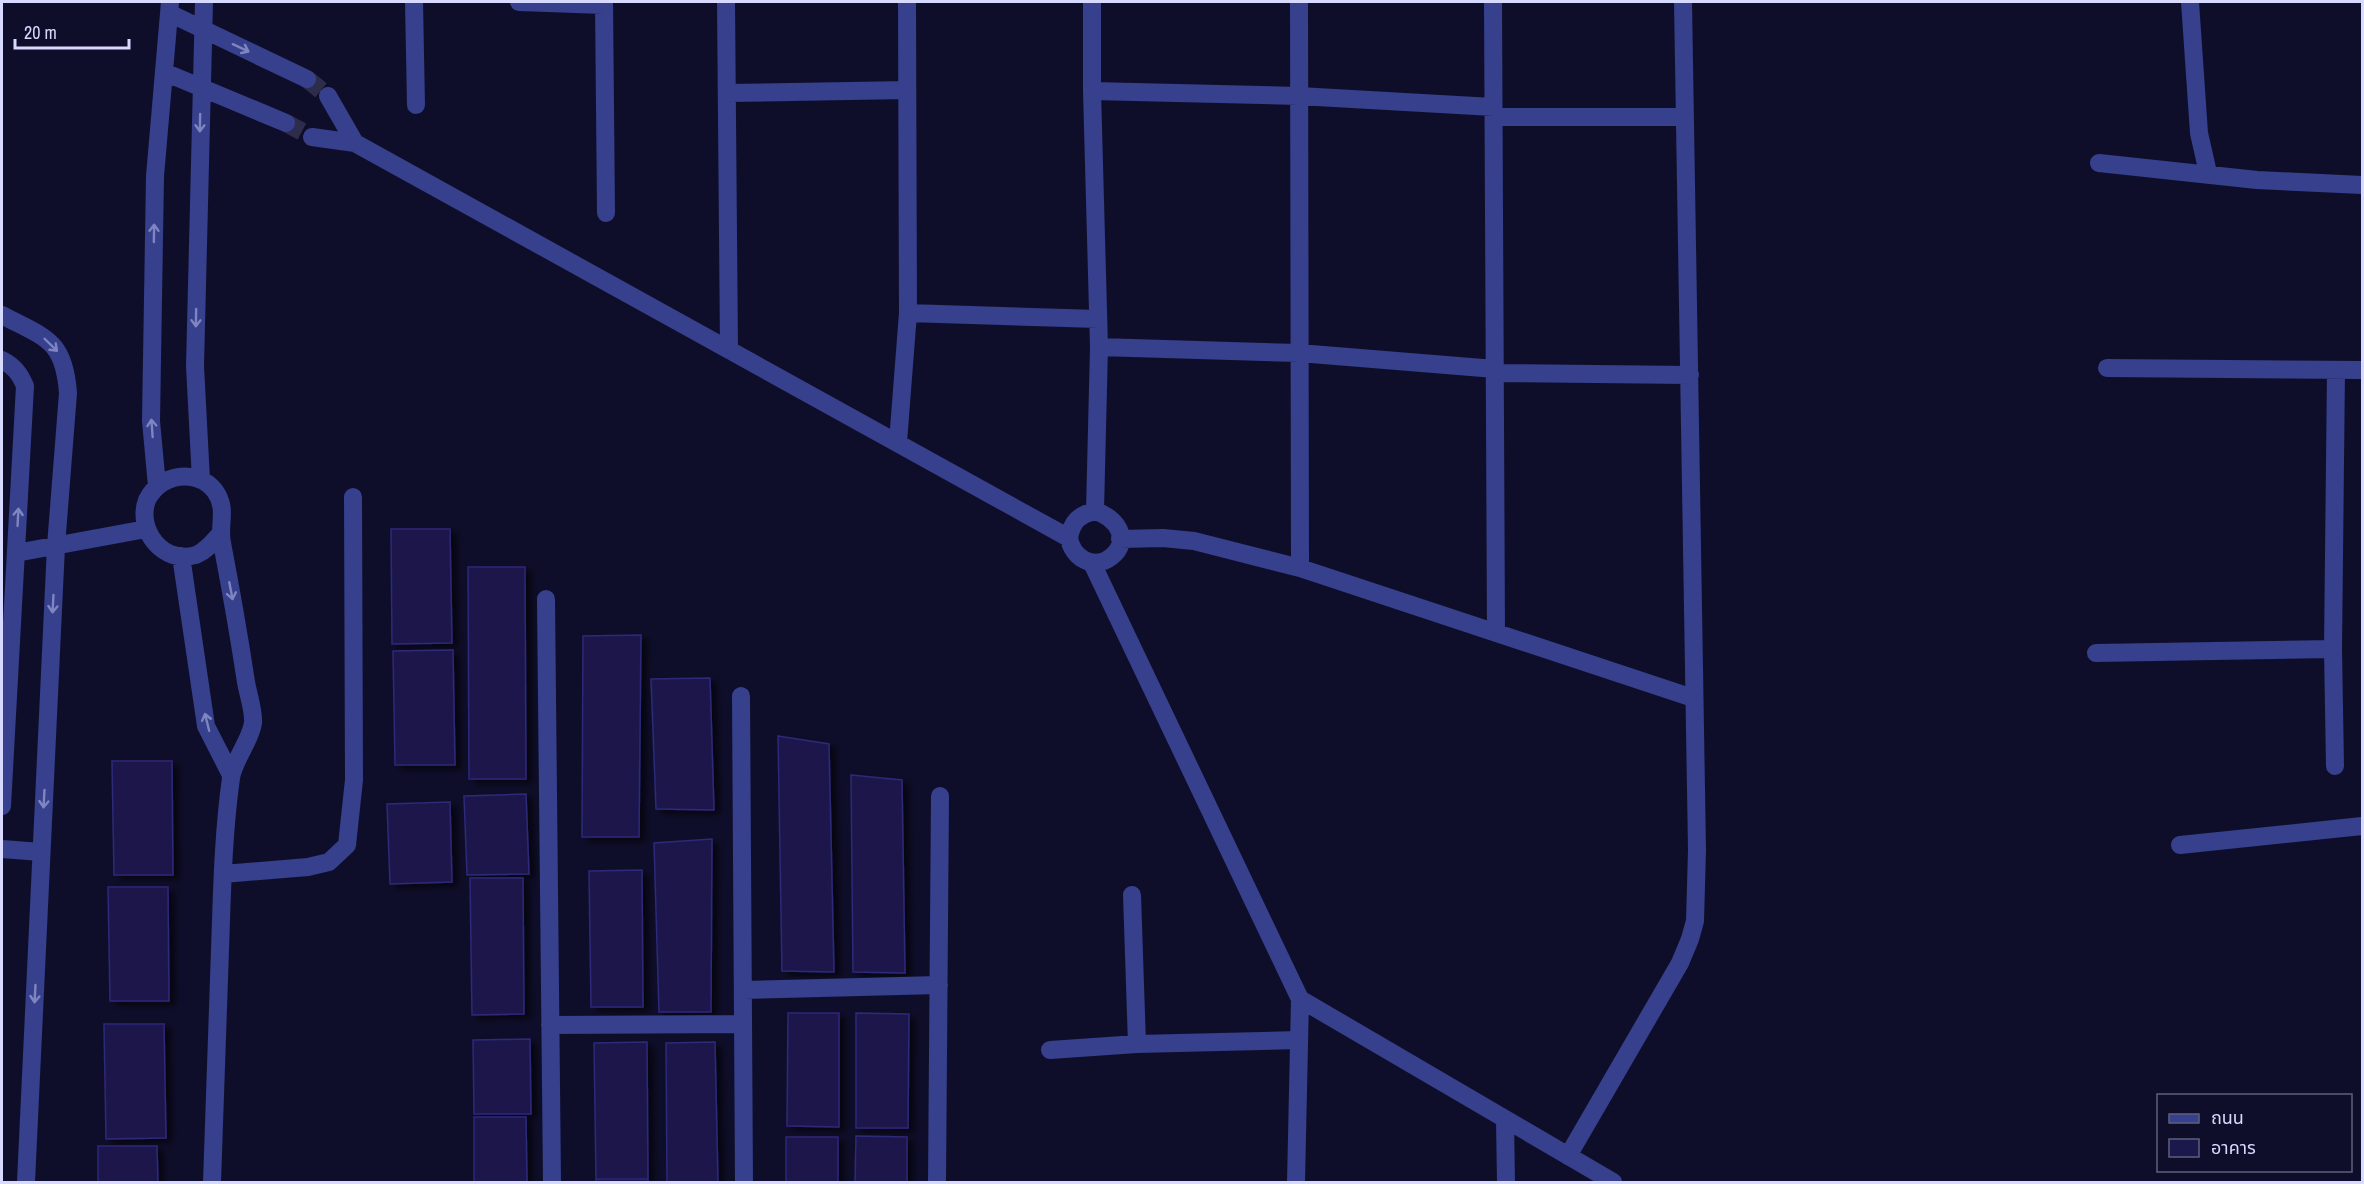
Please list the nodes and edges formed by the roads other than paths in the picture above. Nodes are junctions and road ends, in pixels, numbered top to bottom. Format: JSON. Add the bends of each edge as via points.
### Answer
{"nodes":[{"id":1,"x":204,"y":2,"type":"edge"},
{"id":2,"x":414,"y":2,"type":"edge"},
{"id":3,"x":519,"y":2,"type":"edge"},
{"id":4,"x":726,"y":2,"type":"edge"},
{"id":5,"x":907,"y":2,"type":"edge"},
{"id":6,"x":1092,"y":2,"type":"edge"},
{"id":7,"x":1299,"y":2,"type":"edge"},
{"id":8,"x":1493,"y":2,"type":"edge"},
{"id":9,"x":1683,"y":2,"type":"edge"},
{"id":10,"x":2190,"y":2,"type":"edge"},
{"id":11,"x":604,"y":3,"type":"edge"},
{"id":12,"x":170,"y":7,"type":"edge"},
{"id":13,"x":202,"y":29,"type":"junction"},
{"id":14,"x":164,"y":72,"type":"junction"},
{"id":15,"x":307,"y":79,"type":"tunnel mouth"},
{"id":16,"x":200,"y":87,"type":"junction"},
{"id":17,"x":907,"y":90,"type":"junction"},
{"id":18,"x":1092,"y":91,"type":"junction"},
{"id":19,"x":727,"y":93,"type":"junction"},
{"id":20,"x":328,"y":96,"type":"tunnel mouth"},
{"id":21,"x":1299,"y":96,"type":"junction"},
{"id":22,"x":416,"y":105,"type":"dead end"},
{"id":23,"x":1493,"y":112,"type":"junction"},
{"id":24,"x":1685,"y":117,"type":"junction"},
{"id":25,"x":286,"y":123,"type":"tunnel mouth"},
{"id":26,"x":312,"y":137,"type":"tunnel mouth"},
{"id":27,"x":354,"y":143,"type":"junction"},
{"id":28,"x":2098,"y":163,"type":"dead end"},
{"id":29,"x":2208,"y":173,"type":"junction"},
{"id":30,"x":2362,"y":185,"type":"edge"},
{"id":31,"x":606,"y":213,"type":"dead end"},
{"id":32,"x":908,"y":313,"type":"junction"},
{"id":33,"x":2,"y":315,"type":"edge"},
{"id":34,"x":1098,"y":319,"type":"junction"},
{"id":35,"x":1099,"y":348,"type":"junction"},
{"id":36,"x":729,"y":350,"type":"junction"},
{"id":37,"x":1299,"y":353,"type":"junction"},
{"id":38,"x":2,"y":360,"type":"edge"},
{"id":39,"x":2107,"y":368,"type":"dead end"},
{"id":40,"x":2336,"y":370,"type":"junction"},
{"id":41,"x":2362,"y":370,"type":"edge"},
{"id":42,"x":1495,"y":371,"type":"junction"},
{"id":43,"x":1690,"y":375,"type":"junction"},
{"id":44,"x":898,"y":442,"type":"junction"},
{"id":45,"x":201,"y":480,"type":"junction"},
{"id":46,"x":157,"y":486,"type":"junction"},
{"id":47,"x":353,"y":497,"type":"dead end"},
{"id":48,"x":1095,"y":511,"type":"junction"},
{"id":49,"x":146,"y":529,"type":"junction"},
{"id":50,"x":220,"y":534,"type":"junction"},
{"id":51,"x":1069,"y":538,"type":"junction"},
{"id":52,"x":1120,"y":539,"type":"junction"},
{"id":53,"x":56,"y":546,"type":"junction"},
{"id":54,"x":16,"y":553,"type":"junction"},
{"id":55,"x":181,"y":556,"type":"junction"},
{"id":56,"x":1092,"y":563,"type":"junction"},
{"id":57,"x":1300,"y":567,"type":"junction"},
{"id":58,"x":546,"y":599,"type":"dead end"},
{"id":59,"x":1496,"y":632,"type":"junction"},
{"id":60,"x":2333,"y":649,"type":"junction"},
{"id":61,"x":2096,"y":653,"type":"dead end"},
{"id":62,"x":741,"y":696,"type":"dead end"},
{"id":63,"x":1693,"y":698,"type":"junction"},
{"id":64,"x":2335,"y":766,"type":"dead end"},
{"id":65,"x":231,"y":775,"type":"junction"},
{"id":66,"x":940,"y":796,"type":"dead end"},
{"id":67,"x":2,"y":806,"type":"edge"},
{"id":68,"x":2362,"y":826,"type":"edge"},
{"id":69,"x":2180,"y":845,"type":"dead end"},
{"id":70,"x":2,"y":849,"type":"edge"},
{"id":71,"x":41,"y":852,"type":"junction"},
{"id":72,"x":223,"y":874,"type":"junction"},
{"id":73,"x":1132,"y":895,"type":"dead end"},
{"id":74,"x":939,"y":985,"type":"junction"},
{"id":75,"x":743,"y":990,"type":"junction"},
{"id":76,"x":1300,"y":999,"type":"junction"},
{"id":77,"x":743,"y":1024,"type":"junction"},
{"id":78,"x":550,"y":1025,"type":"junction"},
{"id":79,"x":1299,"y":1040,"type":"junction"},
{"id":80,"x":1137,"y":1044,"type":"junction"},
{"id":81,"x":1050,"y":1050,"type":"dead end"},
{"id":82,"x":1506,"y":1121,"type":"junction"},
{"id":83,"x":1568,"y":1156,"type":"junction"},
{"id":84,"x":26,"y":1182,"type":"edge"},
{"id":85,"x":212,"y":1182,"type":"edge"},
{"id":86,"x":552,"y":1182,"type":"edge"},
{"id":87,"x":744,"y":1182,"type":"edge"},
{"id":88,"x":938,"y":1182,"type":"edge"},
{"id":89,"x":1296,"y":1182,"type":"edge"},
{"id":90,"x":1506,"y":1182,"type":"edge"},
{"id":91,"x":1613,"y":1182,"type":"edge"}],
"edges":[{"from":1,"to":13,"type":"street"},
{"from":2,"to":22,"type":"street"},
{"from":3,"to":11,"type":"street"},
{"from":4,"to":19,"type":"street"},
{"from":5,"to":17,"type":"street"},
{"from":6,"to":18,"type":"street"},
{"from":7,"to":21,"type":"street"},
{"from":8,"to":23,"type":"street"},
{"from":9,"to":24,"type":"street"},
{"from":10,"to":29,"type":"street","via":[[2199,134]]},
{"from":11,"to":31,"type":"street"},
{"from":12,"to":13,"type":"street"},
{"from":12,"to":14,"type":"street"},
{"from":13,"to":15,"type":"street","one_way":true},
{"from":13,"to":16,"type":"street"},
{"from":14,"to":16,"type":"street"},
{"from":46,"to":14,"type":"street","one_way":true,"via":[[151,421],[155,176]]},
{"from":16,"to":25,"type":"street"},
{"from":16,"to":45,"type":"street","one_way":true,"via":[[195,366]]},
{"from":17,"to":19,"type":"street"},
{"from":17,"to":32,"type":"street"},
{"from":18,"to":21,"type":"street"},
{"from":18,"to":34,"type":"street"},
{"from":19,"to":36,"type":"street"},
{"from":20,"to":27,"type":"street"},
{"from":21,"to":23,"type":"street"},
{"from":21,"to":37,"type":"street"},
{"from":23,"to":24,"type":"street"},
{"from":23,"to":42,"type":"street"},
{"from":24,"to":43,"type":"street"},
{"from":26,"to":27,"type":"street"},
{"from":27,"to":36,"type":"street"},
{"from":28,"to":29,"type":"street"},
{"from":29,"to":30,"type":"street","via":[[2257,180]]},
{"from":32,"to":34,"type":"street"},
{"from":32,"to":44,"type":"street"},
{"from":33,"to":53,"type":"street","one_way":true,"via":[[48,340],[62,356],[66,371],[68,393]]},
{"from":34,"to":35,"type":"street"},
{"from":35,"to":37,"type":"street"},
{"from":35,"to":48,"type":"street"},
{"from":36,"to":44,"type":"street"},
{"from":37,"to":42,"type":"street"},
{"from":37,"to":57,"type":"street"},
{"from":54,"to":38,"type":"street","one_way":true,"via":[[25,386],[20,374]]},
{"from":39,"to":40,"type":"street"},
{"from":40,"to":41,"type":"street"},
{"from":40,"to":60,"type":"street"},
{"from":42,"to":43,"type":"street"},
{"from":42,"to":59,"type":"street"},
{"from":43,"to":63,"type":"street"},
{"from":44,"to":51,"type":"street"},
{"from":45,"to":46,"type":"street","via":[[187,476],[171,478]]},
{"from":45,"to":50,"type":"street","via":[[214,490],[222,504]]},
{"from":46,"to":49,"type":"street","via":[[144,513]]},
{"from":47,"to":72,"type":"street","via":[[354,780],[347,844],[329,862]]},
{"from":48,"to":51,"type":"street","via":[[1076,519]]},
{"from":48,"to":52,"type":"street","via":[[1114,520]]},
{"from":49,"to":53,"type":"street"},
{"from":49,"to":55,"type":"street","via":[[153,542],[166,552]]},
{"from":50,"to":55,"type":"street","via":[[196,554]]},
{"from":50,"to":65,"type":"street","one_way":true,"via":[[253,722]]},
{"from":51,"to":56,"type":"street","via":[[1076,554]]},
{"from":52,"to":56,"type":"street","via":[[1111,557]]},
{"from":52,"to":57,"type":"street","via":[[1194,541]]},
{"from":53,"to":54,"type":"street"},
{"from":53,"to":71,"type":"street","one_way":true},
{"from":54,"to":67,"type":"street"},
{"from":65,"to":55,"type":"street","one_way":true,"via":[[206,726]]},
{"from":56,"to":76,"type":"street"},
{"from":57,"to":59,"type":"street"},
{"from":58,"to":78,"type":"street"},
{"from":59,"to":63,"type":"street"},
{"from":60,"to":61,"type":"street"},
{"from":60,"to":64,"type":"street"},
{"from":62,"to":75,"type":"street"},
{"from":63,"to":83,"type":"street","via":[[1695,921],[1680,963]]},
{"from":65,"to":72,"type":"street"},
{"from":66,"to":74,"type":"street"},
{"from":68,"to":69,"type":"street"},
{"from":70,"to":71,"type":"street"},
{"from":71,"to":84,"type":"street","one_way":true},
{"from":72,"to":85,"type":"street"},
{"from":73,"to":80,"type":"street"},
{"from":74,"to":75,"type":"street"},
{"from":74,"to":88,"type":"street"},
{"from":75,"to":77,"type":"street"},
{"from":76,"to":79,"type":"street"},
{"from":76,"to":82,"type":"street"},
{"from":77,"to":78,"type":"street"},
{"from":77,"to":87,"type":"street"},
{"from":78,"to":86,"type":"street"},
{"from":79,"to":80,"type":"street"},
{"from":79,"to":89,"type":"street"},
{"from":80,"to":81,"type":"street"},
{"from":82,"to":83,"type":"street"},
{"from":82,"to":90,"type":"street"},
{"from":83,"to":91,"type":"street"}]}
